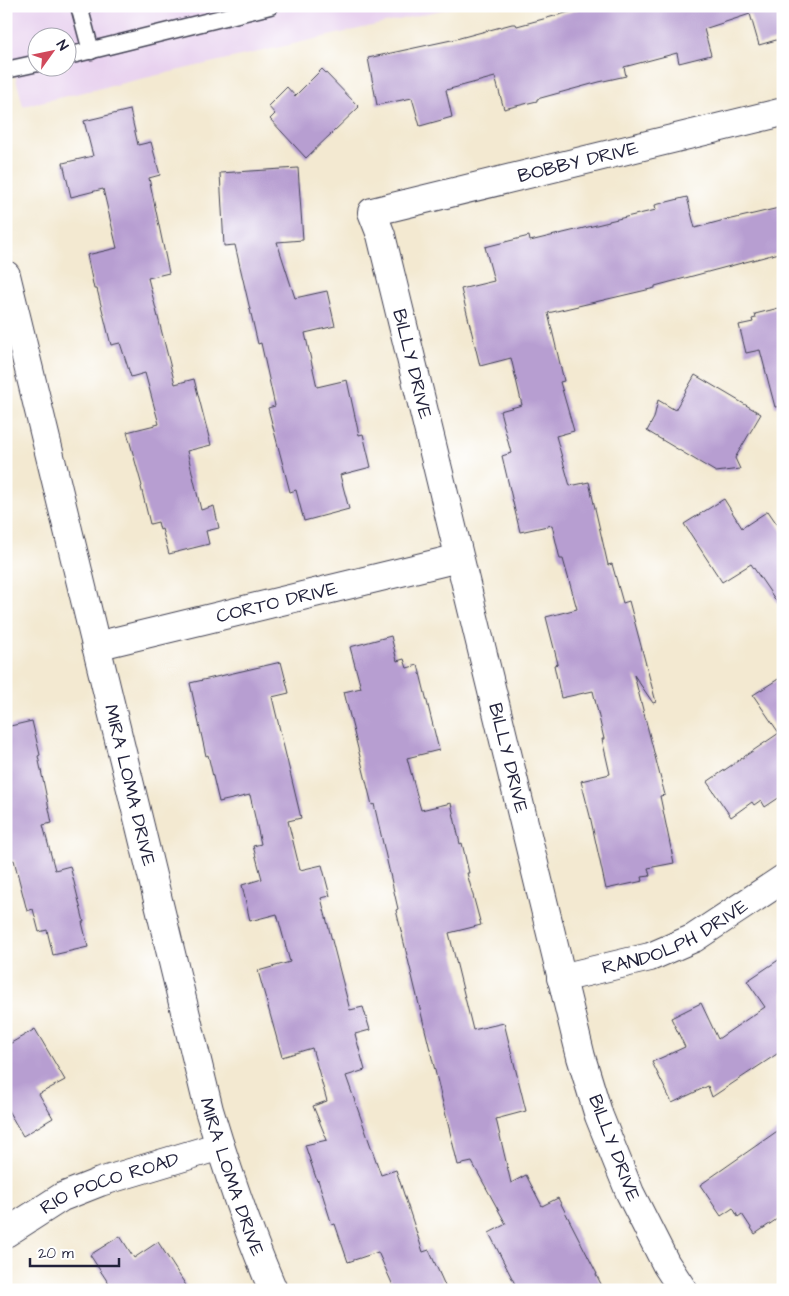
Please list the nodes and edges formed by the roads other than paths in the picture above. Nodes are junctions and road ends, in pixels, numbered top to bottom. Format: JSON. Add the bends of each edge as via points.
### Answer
{"nodes":[{"id":1,"x":79,"y":6,"type":"edge"},
{"id":2,"x":270,"y":6,"type":"edge"},
{"id":3,"x":244,"y":9,"type":"edge"},
{"id":4,"x":91,"y":51,"type":"junction"},
{"id":5,"x":78,"y":54,"type":"edge"},
{"id":6,"x":28,"y":65,"type":"edge"},
{"id":7,"x":6,"y":70,"type":"edge"},
{"id":8,"x":783,"y":112,"type":"edge"},
{"id":9,"x":372,"y":212,"type":"joint"},
{"id":10,"x":6,"y":275,"type":"edge"},
{"id":11,"x":11,"y":312,"type":"edge"},
{"id":12,"x":459,"y":558,"type":"junction"},
{"id":13,"x":96,"y":646,"type":"junction"},
{"id":14,"x":783,"y":879,"type":"edge"},
{"id":15,"x":561,"y":978,"type":"junction"},
{"id":16,"x":220,"y":1146,"type":"junction"},
{"id":17,"x":6,"y":1233,"type":"edge"},
{"id":18,"x":273,"y":1290,"type":"edge"},
{"id":19,"x":683,"y":1290,"type":"edge"}],
"edges":[{"from":1,"to":4,"type":"lane"},
{"from":2,"to":3,"type":"lane"},
{"from":3,"to":4,"type":"lane"},
{"from":4,"to":5,"type":"lane"},
{"from":6,"to":7,"type":"lane"},
{"from":8,"to":9,"type":"street","name":"BOBBY DRIVE"},
{"from":9,"to":12,"type":"street","name":"BILLY DRIVE"},
{"from":10,"to":11,"type":"street","name":"MIRA LOMA DRIVE"},
{"from":11,"to":13,"type":"street","name":"MIRA LOMA DRIVE"},
{"from":12,"to":13,"type":"street","name":"CORTO DRIVE"},
{"from":12,"to":15,"type":"street","name":"BILLY DRIVE"},
{"from":13,"to":16,"type":"street","name":"MIRA LOMA DRIVE"},
{"from":14,"to":15,"type":"street","name":"RANDOLPH DRIVE","via":[[694,938],[650,957]]},
{"from":15,"to":19,"type":"street","name":"BILLY DRIVE","via":[[599,1116],[630,1193]]},
{"from":16,"to":17,"type":"street","name":"RIO POCO ROAD","via":[[70,1194]]},
{"from":16,"to":18,"type":"street","name":"MIRA LOMA DRIVE"}]}
